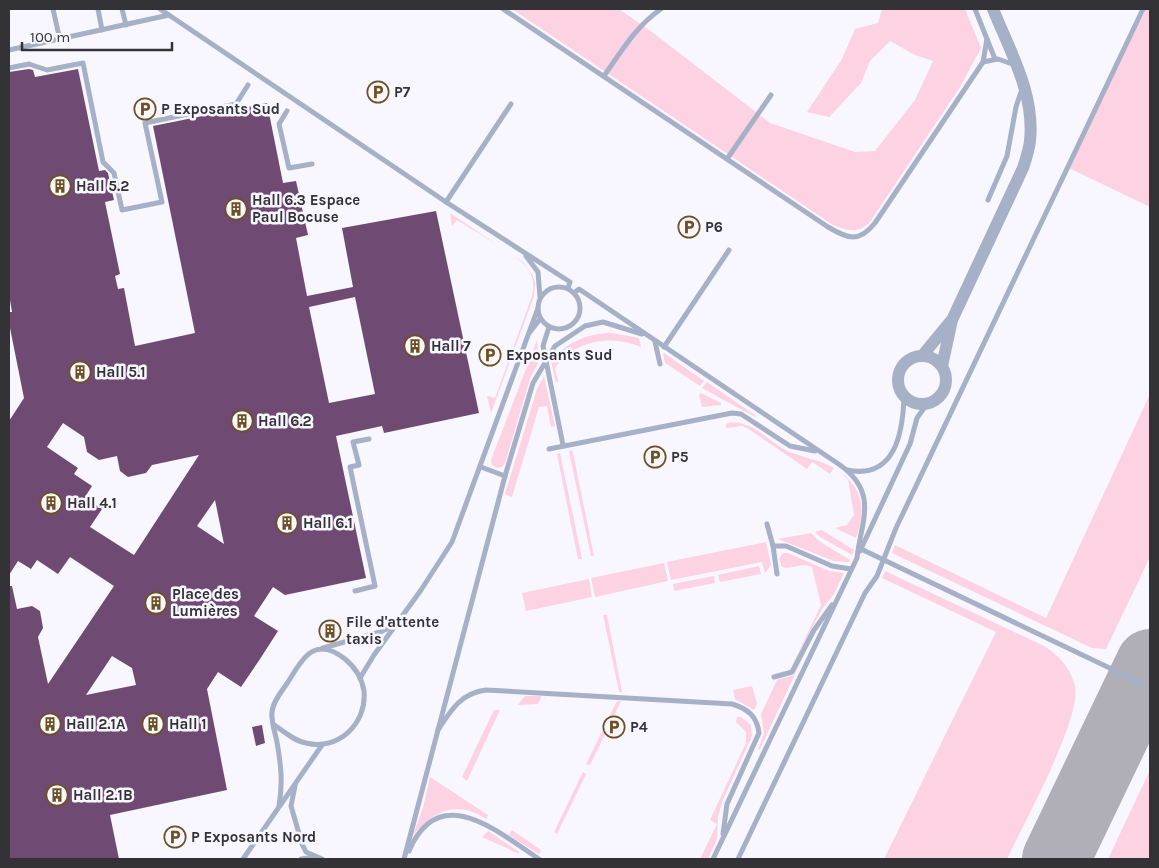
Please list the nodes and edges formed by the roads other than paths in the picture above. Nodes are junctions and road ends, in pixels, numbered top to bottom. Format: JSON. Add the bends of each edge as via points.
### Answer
{"nodes":[{"id":1,"x":53,"y":9,"type":"edge"},
{"id":2,"x":98,"y":9,"type":"edge"},
{"id":3,"x":122,"y":9,"type":"edge"},
{"id":4,"x":160,"y":9,"type":"edge"},
{"id":5,"x":503,"y":9,"type":"edge"},
{"id":6,"x":661,"y":9,"type":"edge"},
{"id":7,"x":975,"y":9,"type":"edge"},
{"id":8,"x":993,"y":9,"type":"edge"},
{"id":9,"x":1143,"y":9,"type":"edge"},
{"id":10,"x":169,"y":15,"type":"junction"},
{"id":11,"x":126,"y":25,"type":"junction"},
{"id":12,"x":102,"y":30,"type":"junction"},
{"id":13,"x":987,"y":39,"type":"junction"},
{"id":14,"x":60,"y":40,"type":"junction"},
{"id":15,"x":9,"y":50,"type":"edge"},
{"id":16,"x":995,"y":59,"type":"junction"},
{"id":17,"x":983,"y":62,"type":"junction"},
{"id":18,"x":1017,"y":66,"type":"junction"},
{"id":19,"x":9,"y":68,"type":"edge"},
{"id":20,"x":604,"y":76,"type":"junction"},
{"id":21,"x":1024,"y":84,"type":"junction"},
{"id":22,"x":248,"y":85,"type":"dead end"},
{"id":23,"x":771,"y":95,"type":"dead end"},
{"id":24,"x":511,"y":104,"type":"dead end"},
{"id":25,"x":288,"y":111,"type":"dead end"},
{"id":26,"x":727,"y":159,"type":"junction"},
{"id":27,"x":312,"y":164,"type":"dead end"},
{"id":28,"x":988,"y":200,"type":"dead end"},
{"id":29,"x":446,"y":202,"type":"junction"},
{"id":30,"x":506,"y":241,"type":"junction"},
{"id":31,"x":729,"y":250,"type":"dead end"},
{"id":32,"x":570,"y":282,"type":"junction"},
{"id":33,"x":568,"y":288,"type":"junction"},
{"id":34,"x":579,"y":289,"type":"junction"},
{"id":35,"x":574,"y":293,"type":"junction"},
{"id":36,"x":540,"y":297,"type":"junction"},
{"id":37,"x":538,"y":308,"type":"junction"},
{"id":38,"x":540,"y":319,"type":"junction"},
{"id":39,"x":952,"y":320,"type":"junction"},
{"id":40,"x":549,"y":327,"type":"junction"},
{"id":41,"x":647,"y":335,"type":"junction"},
{"id":42,"x":526,"y":338,"type":"junction"},
{"id":43,"x":656,"y":342,"type":"junction"},
{"id":44,"x":664,"y":348,"type":"junction"},
{"id":45,"x":922,"y":356,"type":"junction"},
{"id":46,"x":545,"y":361,"type":"junction"},
{"id":47,"x":660,"y":364,"type":"dead end"},
{"id":48,"x":942,"y":366,"type":"junction"},
{"id":49,"x":904,"y":396,"type":"junction"},
{"id":50,"x":927,"y":404,"type":"junction"},
{"id":51,"x":369,"y":439,"type":"dead end"},
{"id":52,"x":563,"y":446,"type":"junction"},
{"id":53,"x":548,"y":449,"type":"dead end"},
{"id":54,"x":820,"y":452,"type":"junction"},
{"id":55,"x":481,"y":467,"type":"junction"},
{"id":56,"x":847,"y":470,"type":"junction"},
{"id":57,"x":505,"y":476,"type":"junction"},
{"id":58,"x":767,"y":524,"type":"dead end"},
{"id":59,"x":773,"y":546,"type":"junction"},
{"id":60,"x":861,"y":549,"type":"junction"},
{"id":61,"x":856,"y":558,"type":"junction"},
{"id":62,"x":885,"y":561,"type":"junction"},
{"id":63,"x":851,"y":569,"type":"junction"},
{"id":64,"x":778,"y":574,"type":"dead end"},
{"id":65,"x":355,"y":591,"type":"dead end"},
{"id":66,"x":839,"y":596,"type":"junction"},
{"id":67,"x":394,"y":626,"type":"junction"},
{"id":68,"x":321,"y":648,"type":"junction"},
{"id":69,"x":774,"y":677,"type":"dead end"},
{"id":70,"x":360,"y":678,"type":"junction"},
{"id":71,"x":1141,"y":683,"type":"dead end"},
{"id":72,"x":273,"y":724,"type":"junction"},
{"id":73,"x":436,"y":735,"type":"junction"},
{"id":74,"x":322,"y":745,"type":"junction"},
{"id":75,"x":300,"y":774,"type":"junction"},
{"id":76,"x":279,"y":806,"type":"junction"},
{"id":77,"x":722,"y":840,"type":"junction"},
{"id":78,"x":315,"y":856,"type":"junction"},
{"id":79,"x":243,"y":859,"type":"edge"},
{"id":80,"x":301,"y":859,"type":"edge"},
{"id":81,"x":322,"y":859,"type":"edge"},
{"id":82,"x":405,"y":859,"type":"edge"},
{"id":83,"x":539,"y":859,"type":"edge"},
{"id":84,"x":713,"y":859,"type":"edge"},
{"id":85,"x":738,"y":859,"type":"edge"}],
"edges":[{"from":1,"to":14,"type":"lane"},
{"from":2,"to":12,"type":"lane"},
{"from":3,"to":11,"type":"lane"},
{"from":4,"to":10,"type":"lane"},
{"from":5,"to":20,"type":"lane"},
{"from":6,"to":20,"type":"lane","via":[[634,33]]},
{"from":7,"to":13,"type":"lane"},
{"from":8,"to":18,"type":"street"},
{"from":9,"to":62,"type":"lane","via":[[901,519]]},
{"from":10,"to":11,"type":"lane"},
{"from":10,"to":29,"type":"lane"},
{"from":11,"to":12,"type":"lane"},
{"from":12,"to":14,"type":"lane"},
{"from":13,"to":16,"type":"lane"},
{"from":13,"to":17,"type":"lane"},
{"from":14,"to":15,"type":"lane"},
{"from":16,"to":17,"type":"lane"},
{"from":16,"to":18,"type":"lane"},
{"from":17,"to":26,"type":"lane","via":[[863,236],[840,234]]},
{"from":18,"to":21,"type":"street"},
{"from":19,"to":22,"type":"lane","via":[[30,64],[47,70],[83,63],[104,162],[114,172],[122,210],[162,202],[145,123],[236,104]]},
{"from":20,"to":26,"type":"lane"},
{"from":21,"to":28,"type":"lane","via":[[1016,107],[1007,156]]},
{"from":21,"to":39,"type":"street","via":[[1030,117],[1030,142],[1023,168]]},
{"from":23,"to":26,"type":"lane"},
{"from":24,"to":29,"type":"lane"},
{"from":25,"to":27,"type":"lane","via":[[279,124],[289,168]]},
{"from":29,"to":30,"type":"lane"},
{"from":30,"to":32,"type":"lane"},
{"from":30,"to":36,"type":"lane","via":[[534,264],[540,277]]},
{"from":31,"to":44,"type":"lane"},
{"from":32,"to":33,"type":"lane"},
{"from":32,"to":34,"type":"lane"},
{"from":33,"to":35,"type":"lane"},
{"from":33,"to":36,"type":"lane","via":[[549,289]]},
{"from":34,"to":35,"type":"lane"},
{"from":34,"to":41,"type":"lane"},
{"from":35,"to":40,"type":"lane","via":[[580,305],[578,318],[562,329]]},
{"from":36,"to":37,"type":"lane"},
{"from":37,"to":38,"type":"lane"},
{"from":37,"to":42,"type":"lane"},
{"from":38,"to":40,"type":"lane"},
{"from":38,"to":42,"type":"lane"},
{"from":39,"to":45,"type":"street"},
{"from":39,"to":48,"type":"street"},
{"from":40,"to":46,"type":"lane","via":[[544,340]]},
{"from":41,"to":43,"type":"lane"},
{"from":41,"to":46,"type":"lane","via":[[603,322],[585,326],[562,339]]},
{"from":42,"to":55,"type":"lane"},
{"from":43,"to":44,"type":"lane"},
{"from":43,"to":47,"type":"lane"},
{"from":44,"to":54,"type":"lane"},
{"from":45,"to":48,"type":"street","via":[[930,357]]},
{"from":45,"to":49,"type":"street","via":[[907,360],[898,373],[899,390]]},
{"from":46,"to":52,"type":"lane"},
{"from":46,"to":57,"type":"lane","via":[[533,383]]},
{"from":48,"to":50,"type":"street","via":[[946,381],[944,389],[940,396]]},
{"from":49,"to":50,"type":"street","via":[[911,402]]},
{"from":49,"to":56,"type":"lane","via":[[903,420],[887,461],[870,471]]},
{"from":50,"to":60,"type":"lane","via":[[917,418],[910,444]]},
{"from":51,"to":65,"type":"lane","via":[[353,442],[359,465],[350,467],[375,586]]},
{"from":52,"to":53,"type":"lane"},
{"from":52,"to":54,"type":"lane","via":[[732,413],[741,414],[790,446]]},
{"from":54,"to":56,"type":"lane"},
{"from":55,"to":57,"type":"lane"},
{"from":55,"to":67,"type":"lane","via":[[452,542]]},
{"from":56,"to":61,"type":"lane","via":[[861,490],[866,514]]},
{"from":57,"to":73,"type":"lane"},
{"from":58,"to":59,"type":"lane"},
{"from":59,"to":63,"type":"lane","via":[[786,546],[832,566]]},
{"from":59,"to":64,"type":"lane"},
{"from":60,"to":61,"type":"lane"},
{"from":60,"to":62,"type":"lane"},
{"from":61,"to":63,"type":"lane"},
{"from":62,"to":71,"type":"lane"},
{"from":62,"to":85,"type":"lane","via":[[865,593]]},
{"from":63,"to":66,"type":"lane"},
{"from":66,"to":69,"type":"lane","via":[[814,630],[792,672]]},
{"from":66,"to":77,"type":"lane"},
{"from":67,"to":68,"type":"lane"},
{"from":67,"to":70,"type":"lane"},
{"from":68,"to":70,"type":"lane","via":[[332,650],[346,660]]},
{"from":68,"to":72,"type":"lane","via":[[305,656],[278,696],[272,712]]},
{"from":70,"to":74,"type":"lane","via":[[363,710],[356,723],[338,740]]},
{"from":72,"to":74,"type":"lane","via":[[305,743]]},
{"from":72,"to":76,"type":"lane","via":[[282,774]]},
{"from":73,"to":77,"type":"lane","via":[[457,703],[471,693],[486,690],[741,707],[752,714],[759,733],[725,810]]},
{"from":73,"to":82,"type":"lane"},
{"from":74,"to":75,"type":"lane"},
{"from":75,"to":76,"type":"lane"},
{"from":75,"to":78,"type":"lane","via":[[292,792],[291,806],[304,850]]},
{"from":76,"to":79,"type":"lane"},
{"from":77,"to":84,"type":"lane"},
{"from":78,"to":80,"type":"lane"},
{"from":78,"to":81,"type":"lane"},
{"from":82,"to":83,"type":"lane","via":[[414,838],[425,825],[451,814],[465,815],[483,823]]}]}
